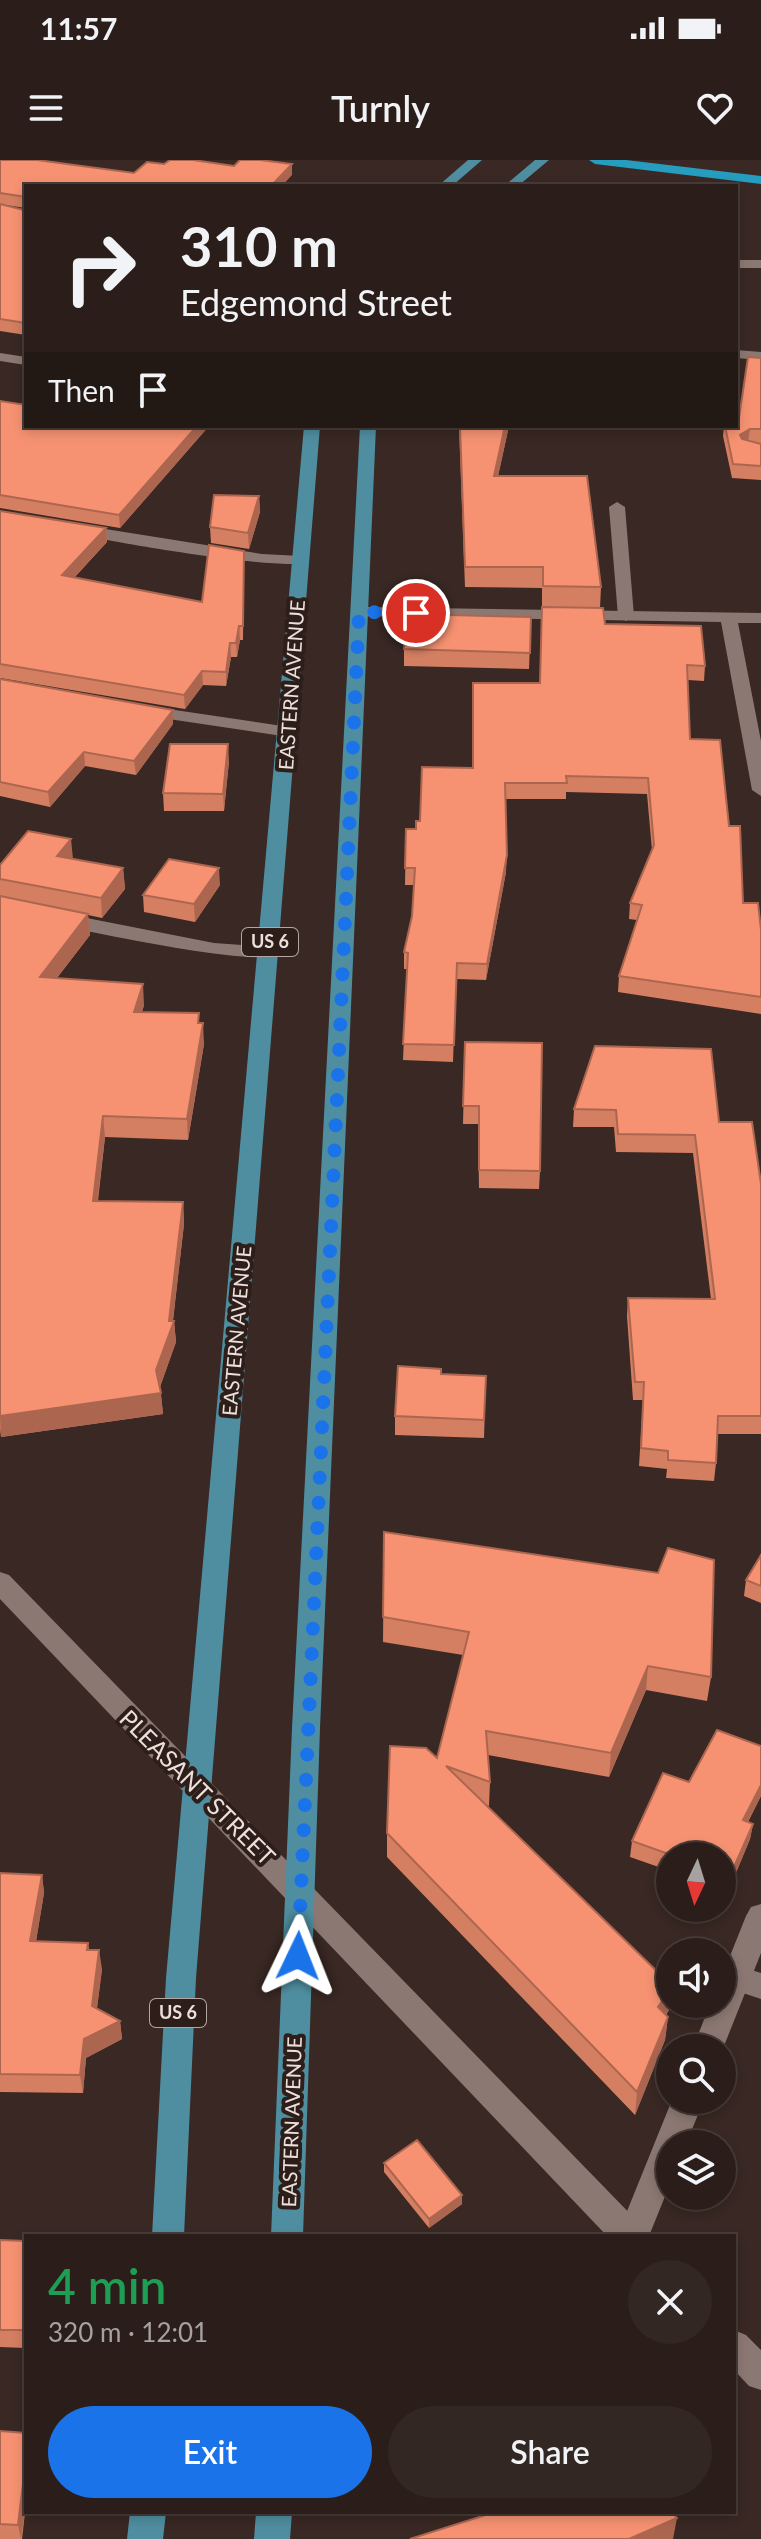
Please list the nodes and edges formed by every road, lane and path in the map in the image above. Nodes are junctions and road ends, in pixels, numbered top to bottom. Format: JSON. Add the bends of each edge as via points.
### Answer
{"nodes":[{"id":1,"x":543,"y":160,"type":"edge"},
{"id":2,"x":595,"y":160,"type":"edge"},
{"id":3,"x":475,"y":161,"type":"edge"},
{"id":4,"x":761,"y":180,"type":"edge"},
{"id":5,"x":446,"y":184,"type":"edge"},
{"id":6,"x":512,"y":184,"type":"edge"},
{"id":7,"x":738,"y":264,"type":"edge"},
{"id":8,"x":761,"y":264,"type":"edge"},
{"id":9,"x":738,"y":354,"type":"edge"},
{"id":10,"x":761,"y":356,"type":"edge"},
{"id":11,"x":0,"y":357,"type":"edge"},
{"id":12,"x":24,"y":361,"type":"edge"},
{"id":13,"x":312,"y":428,"type":"edge"},
{"id":14,"x":368,"y":428,"type":"edge"},
{"id":15,"x":617,"y":507,"type":"dead end"},
{"id":16,"x":61,"y":526,"type":"edge"},
{"id":17,"x":301,"y":561,"type":"junction"},
{"id":18,"x":359,"y":612,"type":"junction"},
{"id":19,"x":626,"y":616,"type":"junction"},
{"id":20,"x":729,"y":618,"type":"junction"},
{"id":21,"x":761,"y":618,"type":"edge"},
{"id":22,"x":122,"y":706,"type":"edge"},
{"id":23,"x":289,"y":732,"type":"junction"},
{"id":24,"x":761,"y":790,"type":"edge"},
{"id":25,"x":0,"y":907,"type":"edge"},
{"id":26,"x":269,"y":953,"type":"junction"},
{"id":27,"x":0,"y":1582,"type":"edge"},
{"id":28,"x":197,"y":1790,"type":"junction"},
{"id":29,"x":301,"y":1892,"type":"junction"},
{"id":30,"x":761,"y":1916,"type":"edge"},
{"id":31,"x":748,"y":1982,"type":"edge"},
{"id":32,"x":716,"y":2034,"type":"edge"},
{"id":33,"x":682,"y":2114,"type":"edge"},
{"id":34,"x":168,"y":2234,"type":"edge"},
{"id":35,"x":287,"y":2234,"type":"edge"},
{"id":36,"x":629,"y":2234,"type":"edge"},
{"id":37,"x":632,"y":2234,"type":"edge"},
{"id":38,"x":736,"y":2348,"type":"edge"},
{"id":39,"x":761,"y":2374,"type":"edge"},
{"id":40,"x":148,"y":2514,"type":"edge"},
{"id":41,"x":274,"y":2514,"type":"edge"},
{"id":42,"x":145,"y":2539,"type":"edge"},
{"id":43,"x":272,"y":2539,"type":"edge"}],
"edges":[{"from":1,"to":6,"type":"main road"},
{"from":2,"to":4,"type":"highway"},
{"from":3,"to":5,"type":"main road"},
{"from":7,"to":8,"type":"street"},
{"from":9,"to":10,"type":"street"},
{"from":11,"to":12,"type":"street"},
{"from":13,"to":17,"type":"main road","name":"EASTERN AVENUE","number":"US 6"},
{"from":14,"to":18,"type":"main road","name":"EASTERN AVENUE"},
{"from":15,"to":19,"type":"street"},
{"from":16,"to":17,"type":"street"},
{"from":17,"to":23,"type":"main road","name":"EASTERN AVENUE","number":"US 6"},
{"from":18,"to":19,"type":"street"},
{"from":18,"to":29,"type":"main road","name":"EASTERN AVENUE"},
{"from":19,"to":20,"type":"street"},
{"from":20,"to":21,"type":"street"},
{"from":20,"to":24,"type":"street"},
{"from":22,"to":23,"type":"street"},
{"from":23,"to":26,"type":"main road","name":"EASTERN AVENUE","number":"US 6"},
{"from":25,"to":26,"type":"street","via":[[214,949]]},
{"from":26,"to":28,"type":"main road","name":"EASTERN AVENUE","number":"US 6"},
{"from":27,"to":28,"type":"street","name":"PLEASANT STREET"},
{"from":28,"to":29,"type":"street","name":"PLEASANT STREET"},
{"from":28,"to":34,"type":"main road","name":"EASTERN AVENUE","number":"US 6","via":[[174,2071]]},
{"from":29,"to":35,"type":"main road","name":"EASTERN AVENUE"},
{"from":29,"to":36,"type":"street","name":"PLEASANT STREET"},
{"from":30,"to":31,"type":"street"},
{"from":31,"to":32,"type":"street"},
{"from":33,"to":37,"type":"street"},
{"from":38,"to":39,"type":"street"},
{"from":40,"to":42,"type":"main road"},
{"from":41,"to":43,"type":"main road"}]}
